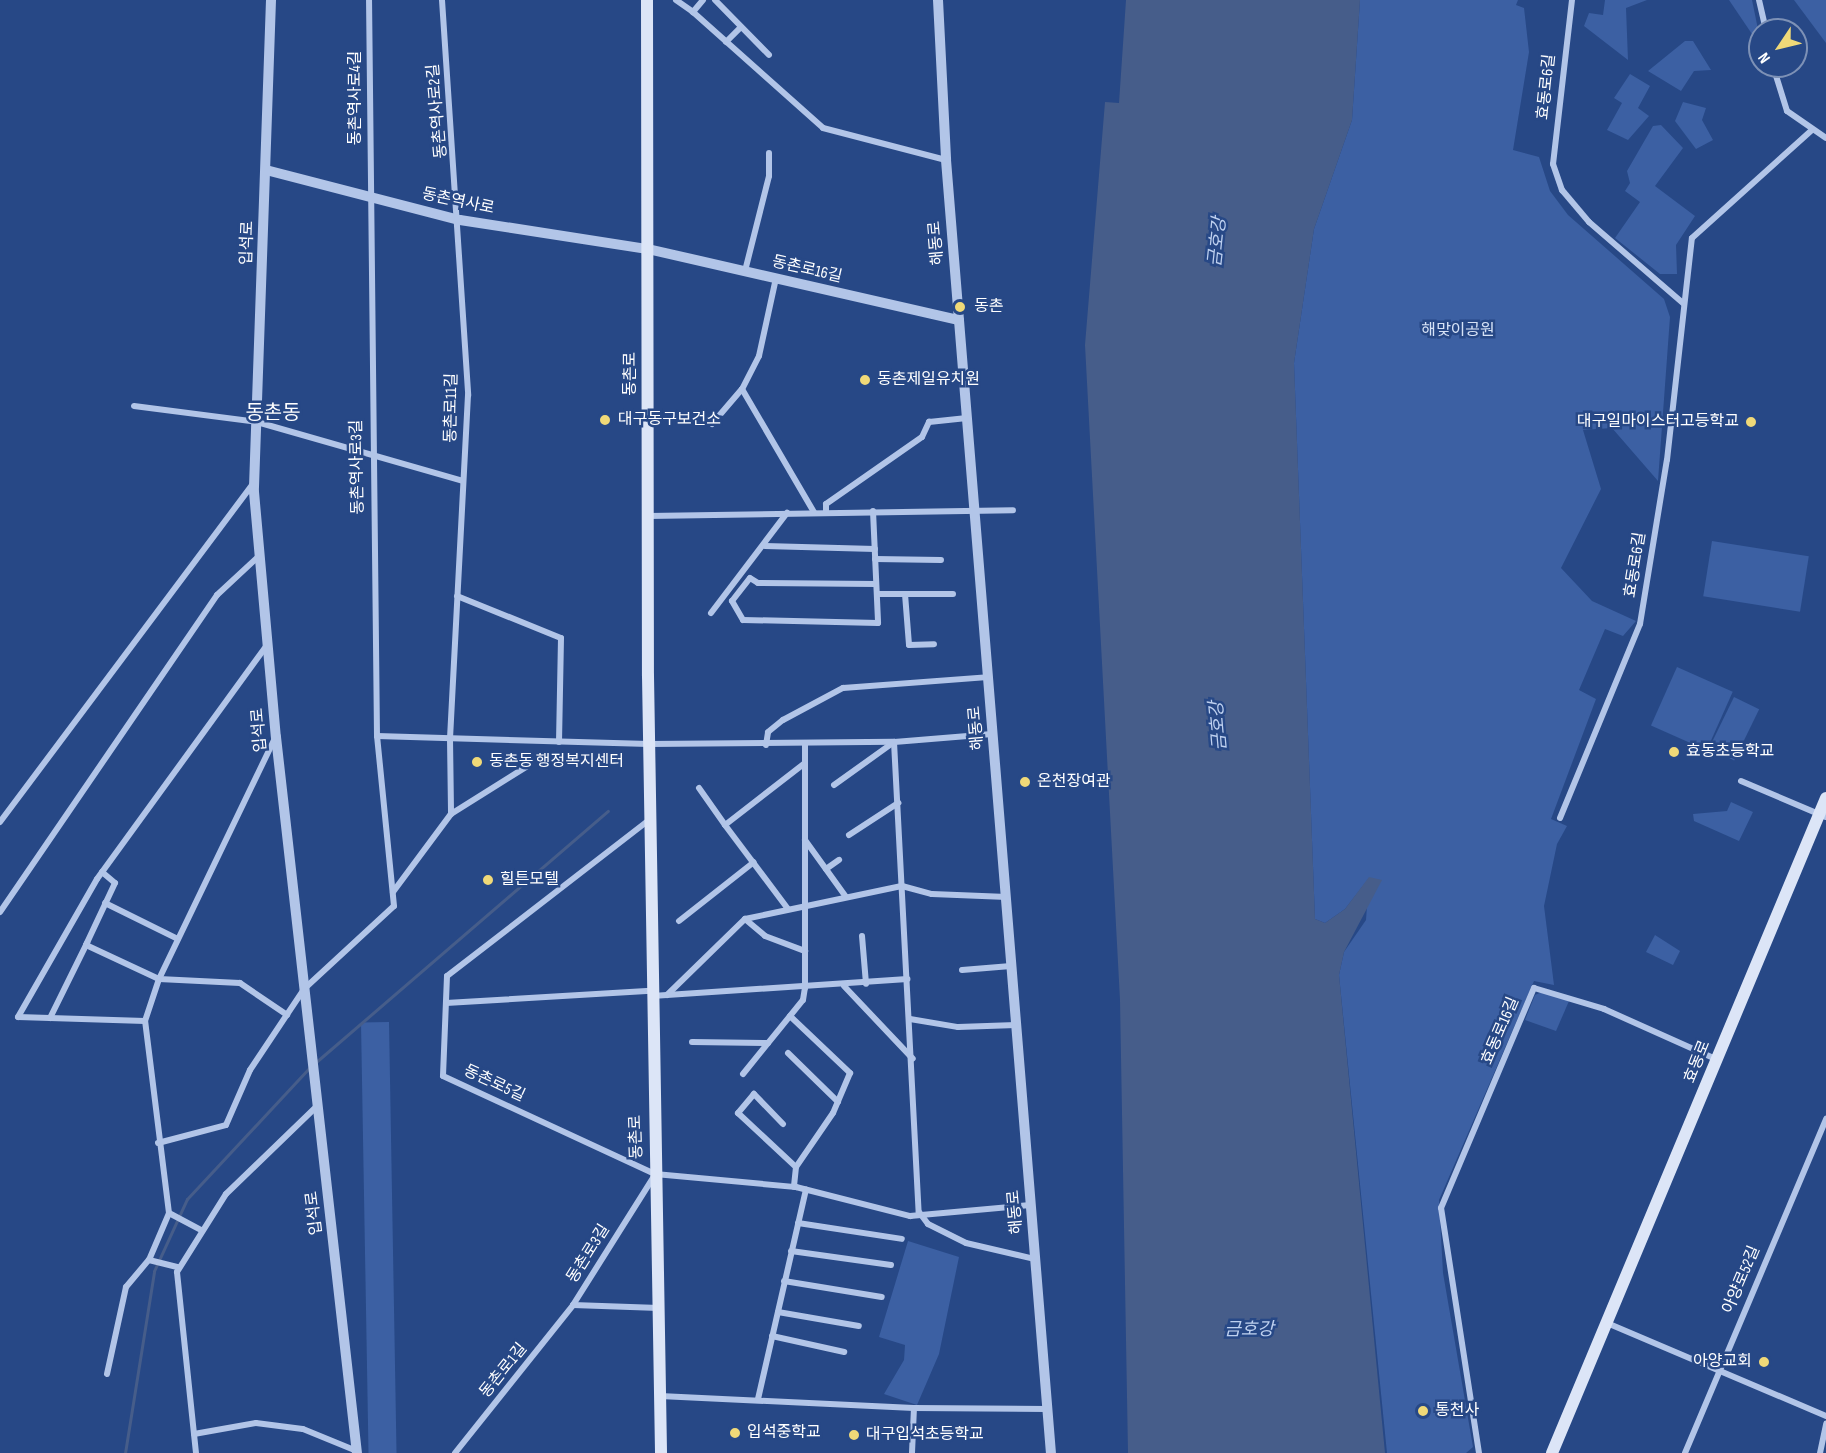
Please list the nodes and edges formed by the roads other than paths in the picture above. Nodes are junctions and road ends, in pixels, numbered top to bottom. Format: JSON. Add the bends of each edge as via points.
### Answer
{"nodes":[{"id":1,"x":271,"y":0,"type":"edge"},
{"id":2,"x":369,"y":0,"type":"edge"},
{"id":3,"x":442,"y":0,"type":"edge"},
{"id":4,"x":647,"y":0,"type":"edge"},
{"id":5,"x":676,"y":0,"type":"edge"},
{"id":6,"x":703,"y":0,"type":"edge"},
{"id":7,"x":715,"y":0,"type":"edge"},
{"id":8,"x":938,"y":0,"type":"edge"},
{"id":9,"x":1572,"y":0,"type":"edge"},
{"id":10,"x":1759,"y":0,"type":"edge"},
{"id":11,"x":693,"y":12,"type":"junction"},
{"id":12,"x":1763,"y":18,"type":"edge"},
{"id":13,"x":741,"y":27,"type":"junction"},
{"id":14,"x":726,"y":42,"type":"junction"},
{"id":15,"x":769,"y":55,"type":"dead end"},
{"id":16,"x":1776,"y":78,"type":"edge"},
{"id":17,"x":1812,"y":130,"type":"junction"},
{"id":18,"x":1826,"y":138,"type":"edge"},
{"id":19,"x":769,"y":153,"type":"dead end"},
{"id":20,"x":946,"y":160,"type":"junction"},
{"id":21,"x":266,"y":170,"type":"junction"},
{"id":22,"x":370,"y":196,"type":"junction"},
{"id":23,"x":460,"y":220,"type":"junction"},
{"id":24,"x":648,"y":249,"type":"junction"},
{"id":25,"x":745,"y":272,"type":"junction"},
{"id":26,"x":776,"y":279,"type":"junction"},
{"id":27,"x":1683,"y":303,"type":"junction"},
{"id":28,"x":959,"y":320,"type":"junction"},
{"id":29,"x":742,"y":389,"type":"junction"},
{"id":30,"x":134,"y":406,"type":"dead end"},
{"id":31,"x":967,"y":418,"type":"junction"},
{"id":32,"x":257,"y":422,"type":"junction"},
{"id":33,"x":712,"y":424,"type":"dead end"},
{"id":34,"x":371,"y":454,"type":"junction"},
{"id":35,"x":463,"y":481,"type":"junction"},
{"id":36,"x":254,"y":482,"type":"junction"},
{"id":37,"x":974,"y":510,"type":"junction"},
{"id":38,"x":1013,"y":510,"type":"dead end"},
{"id":39,"x":873,"y":511,"type":"junction"},
{"id":40,"x":814,"y":512,"type":"junction"},
{"id":41,"x":826,"y":512,"type":"junction"},
{"id":42,"x":787,"y":513,"type":"junction"},
{"id":43,"x":648,"y":516,"type":"junction"},
{"id":44,"x":765,"y":546,"type":"junction"},
{"id":45,"x":875,"y":549,"type":"junction"},
{"id":46,"x":260,"y":555,"type":"junction"},
{"id":47,"x":875,"y":559,"type":"junction"},
{"id":48,"x":941,"y":560,"type":"dead end"},
{"id":49,"x":876,"y":584,"type":"junction"},
{"id":50,"x":877,"y":594,"type":"junction"},
{"id":51,"x":905,"y":594,"type":"junction"},
{"id":52,"x":953,"y":594,"type":"dead end"},
{"id":53,"x":457,"y":596,"type":"junction"},
{"id":54,"x":711,"y":613,"type":"dead end"},
{"id":55,"x":934,"y":644,"type":"dead end"},
{"id":56,"x":268,"y":645,"type":"junction"},
{"id":57,"x":988,"y":677,"type":"junction"},
{"id":58,"x":992,"y":735,"type":"junction"},
{"id":59,"x":377,"y":736,"type":"junction"},
{"id":60,"x":276,"y":737,"type":"junction"},
{"id":61,"x":450,"y":739,"type":"junction"},
{"id":62,"x":560,"y":742,"type":"junction"},
{"id":63,"x":894,"y":742,"type":"junction"},
{"id":64,"x":649,"y":744,"type":"junction"},
{"id":65,"x":766,"y":745,"type":"junction"},
{"id":66,"x":805,"y":745,"type":"junction"},
{"id":67,"x":805,"y":763,"type":"junction"},
{"id":68,"x":529,"y":765,"type":"dead end"},
{"id":69,"x":1742,"y":781,"type":"dead end"},
{"id":70,"x":834,"y":785,"type":"dead end"},
{"id":71,"x":699,"y":788,"type":"dead end"},
{"id":72,"x":1826,"y":798,"type":"edge"},
{"id":73,"x":898,"y":803,"type":"junction"},
{"id":74,"x":451,"y":814,"type":"junction"},
{"id":75,"x":1823,"y":815,"type":"edge"},
{"id":76,"x":1560,"y":818,"type":"dead end"},
{"id":77,"x":650,"y":819,"type":"junction"},
{"id":78,"x":0,"y":822,"type":"edge"},
{"id":79,"x":725,"y":825,"type":"junction"},
{"id":80,"x":849,"y":835,"type":"dead end"},
{"id":81,"x":805,"y":840,"type":"junction"},
{"id":82,"x":839,"y":860,"type":"dead end"},
{"id":83,"x":754,"y":862,"type":"junction"},
{"id":84,"x":826,"y":869,"type":"junction"},
{"id":85,"x":102,"y":872,"type":"junction"},
{"id":86,"x":902,"y":886,"type":"junction"},
{"id":87,"x":392,"y":892,"type":"junction"},
{"id":88,"x":846,"y":897,"type":"junction"},
{"id":89,"x":1006,"y":897,"type":"junction"},
{"id":90,"x":105,"y":903,"type":"junction"},
{"id":91,"x":805,"y":905,"type":"junction"},
{"id":92,"x":788,"y":909,"type":"junction"},
{"id":93,"x":0,"y":912,"type":"edge"},
{"id":94,"x":746,"y":919,"type":"junction"},
{"id":95,"x":679,"y":921,"type":"dead end"},
{"id":96,"x":862,"y":936,"type":"dead end"},
{"id":97,"x":178,"y":939,"type":"junction"},
{"id":98,"x":87,"y":943,"type":"junction"},
{"id":99,"x":805,"y":951,"type":"junction"},
{"id":100,"x":1011,"y":966,"type":"junction"},
{"id":101,"x":962,"y":970,"type":"dead end"},
{"id":102,"x":159,"y":980,"type":"junction"},
{"id":103,"x":907,"y":980,"type":"junction"},
{"id":104,"x":866,"y":984,"type":"junction"},
{"id":105,"x":844,"y":986,"type":"junction"},
{"id":106,"x":806,"y":988,"type":"junction"},
{"id":107,"x":304,"y":989,"type":"junction"},
{"id":108,"x":651,"y":993,"type":"junction"},
{"id":109,"x":667,"y":995,"type":"junction"},
{"id":110,"x":446,"y":1003,"type":"junction"},
{"id":111,"x":287,"y":1015,"type":"junction"},
{"id":112,"x":790,"y":1016,"type":"junction"},
{"id":113,"x":50,"y":1018,"type":"junction"},
{"id":114,"x":910,"y":1019,"type":"junction"},
{"id":115,"x":145,"y":1021,"type":"junction"},
{"id":116,"x":1016,"y":1025,"type":"junction"},
{"id":117,"x":692,"y":1042,"type":"dead end"},
{"id":118,"x":768,"y":1043,"type":"junction"},
{"id":119,"x":788,"y":1053,"type":"dead end"},
{"id":120,"x":913,"y":1059,"type":"junction"},
{"id":121,"x":1716,"y":1059,"type":"junction"},
{"id":122,"x":743,"y":1074,"type":"dead end"},
{"id":123,"x":838,"y":1102,"type":"junction"},
{"id":124,"x":318,"y":1105,"type":"junction"},
{"id":125,"x":1826,"y":1119,"type":"edge"},
{"id":126,"x":783,"y":1124,"type":"dead end"},
{"id":127,"x":158,"y":1143,"type":"junction"},
{"id":128,"x":796,"y":1167,"type":"junction"},
{"id":129,"x":655,"y":1174,"type":"junction"},
{"id":130,"x":794,"y":1187,"type":"junction"},
{"id":131,"x":806,"y":1189,"type":"junction"},
{"id":132,"x":1031,"y":1204,"type":"junction"},
{"id":133,"x":918,"y":1212,"type":"junction"},
{"id":134,"x":169,"y":1213,"type":"junction"},
{"id":135,"x":798,"y":1223,"type":"junction"},
{"id":136,"x":201,"y":1230,"type":"junction"},
{"id":137,"x":902,"y":1239,"type":"dead end"},
{"id":138,"x":791,"y":1251,"type":"junction"},
{"id":139,"x":1035,"y":1259,"type":"junction"},
{"id":140,"x":149,"y":1260,"type":"junction"},
{"id":141,"x":891,"y":1265,"type":"dead end"},
{"id":142,"x":178,"y":1267,"type":"dead end"},
{"id":143,"x":784,"y":1281,"type":"junction"},
{"id":144,"x":882,"y":1298,"type":"dead end"},
{"id":145,"x":573,"y":1305,"type":"junction"},
{"id":146,"x":659,"y":1308,"type":"junction"},
{"id":147,"x":778,"y":1312,"type":"junction"},
{"id":148,"x":1607,"y":1323,"type":"junction"},
{"id":149,"x":860,"y":1326,"type":"dead end"},
{"id":150,"x":772,"y":1336,"type":"junction"},
{"id":151,"x":844,"y":1352,"type":"dead end"},
{"id":152,"x":1719,"y":1370,"type":"junction"},
{"id":153,"x":107,"y":1374,"type":"dead end"},
{"id":154,"x":660,"y":1396,"type":"junction"},
{"id":155,"x":758,"y":1398,"type":"junction"},
{"id":156,"x":914,"y":1408,"type":"junction"},
{"id":157,"x":1047,"y":1409,"type":"junction"},
{"id":158,"x":1826,"y":1416,"type":"edge"},
{"id":159,"x":1826,"y":1424,"type":"edge"},
{"id":160,"x":194,"y":1434,"type":"junction"},
{"id":161,"x":357,"y":1452,"type":"edge"},
{"id":162,"x":196,"y":1453,"type":"edge"},
{"id":163,"x":455,"y":1453,"type":"edge"},
{"id":164,"x":661,"y":1453,"type":"edge"},
{"id":165,"x":912,"y":1453,"type":"edge"},
{"id":166,"x":1051,"y":1453,"type":"edge"},
{"id":167,"x":1479,"y":1453,"type":"edge"},
{"id":168,"x":1552,"y":1453,"type":"edge"},
{"id":169,"x":1685,"y":1453,"type":"edge"},
{"id":170,"x":1820,"y":1453,"type":"edge"}],
"edges":[{"from":1,"to":21,"type":"street","name":"입석로"},
{"from":2,"to":22,"type":"street","name":"동촌역사로4길"},
{"from":3,"to":23,"type":"street","name":"동촌역사로2길"},
{"from":4,"to":24,"type":"main road","name":"동촌로"},
{"from":5,"to":11,"type":"street"},
{"from":6,"to":11,"type":"street"},
{"from":7,"to":13,"type":"street"},
{"from":8,"to":20,"type":"street","name":"해동로"},
{"from":9,"to":27,"type":"street","name":"효동로6길","via":[[1553,164],[1562,190],[1589,222]]},
{"from":10,"to":12,"type":"street"},
{"from":11,"to":14,"type":"street"},
{"from":13,"to":14,"type":"street"},
{"from":13,"to":15,"type":"street"},
{"from":14,"to":20,"type":"street","via":[[823,129]]},
{"from":16,"to":17,"type":"street","via":[[1781,101]]},
{"from":17,"to":18,"type":"street"},
{"from":17,"to":27,"type":"street","name":"효동로6길","via":[[1702,224],[1689,251]]},
{"from":19,"to":25,"type":"street","via":[[769,176]]},
{"from":20,"to":28,"type":"street","name":"해동로"},
{"from":21,"to":22,"type":"street","name":"동촌역사로"},
{"from":21,"to":32,"type":"street","name":"입석로"},
{"from":22,"to":23,"type":"street","name":"동촌역사로"},
{"from":22,"to":34,"type":"street","name":"동촌역사로3길"},
{"from":23,"to":24,"type":"street","name":"동촌역사로"},
{"from":23,"to":35,"type":"street","name":"동촌로11길","via":[[468,395]]},
{"from":24,"to":25,"type":"street","name":"동촌로16길"},
{"from":24,"to":43,"type":"main road","name":"동촌로"},
{"from":25,"to":26,"type":"street","name":"동촌로16길"},
{"from":26,"to":28,"type":"street","name":"동촌로16길"},
{"from":26,"to":29,"type":"street","via":[[759,356]]},
{"from":27,"to":76,"type":"street","name":"효동로6길","via":[[1667,460],[1640,624]]},
{"from":28,"to":31,"type":"street","name":"해동로"},
{"from":29,"to":33,"type":"street"},
{"from":29,"to":40,"type":"street"},
{"from":30,"to":32,"type":"street"},
{"from":31,"to":37,"type":"street","name":"해동로"},
{"from":31,"to":41,"type":"street","via":[[928,422],[922,436],[826,504]]},
{"from":32,"to":34,"type":"street"},
{"from":32,"to":36,"type":"street","name":"입석로"},
{"from":34,"to":35,"type":"street"},
{"from":34,"to":59,"type":"street","name":"동촌역사로3길"},
{"from":35,"to":53,"type":"street","name":"동촌로11길"},
{"from":36,"to":46,"type":"street","name":"입석로"},
{"from":36,"to":78,"type":"street"},
{"from":37,"to":38,"type":"street"},
{"from":37,"to":39,"type":"street"},
{"from":37,"to":57,"type":"street","name":"해동로"},
{"from":39,"to":41,"type":"street"},
{"from":39,"to":45,"type":"street"},
{"from":40,"to":41,"type":"street"},
{"from":40,"to":42,"type":"street"},
{"from":42,"to":43,"type":"street"},
{"from":42,"to":44,"type":"street"},
{"from":43,"to":64,"type":"main road","name":"동촌로"},
{"from":44,"to":45,"type":"street"},
{"from":44,"to":54,"type":"street"},
{"from":45,"to":47,"type":"street"},
{"from":46,"to":56,"type":"street","name":"입석로"},
{"from":46,"to":93,"type":"street","via":[[217,595]]},
{"from":47,"to":48,"type":"street"},
{"from":47,"to":49,"type":"street"},
{"from":49,"to":50,"type":"street"},
{"from":49,"to":50,"type":"street","via":[[758,583],[750,578],[732,601],[743,620],[878,622]]},
{"from":50,"to":51,"type":"street"},
{"from":51,"to":52,"type":"street"},
{"from":51,"to":55,"type":"street","via":[[909,645]]},
{"from":53,"to":61,"type":"street","name":"동촌로11길"},
{"from":53,"to":62,"type":"street","via":[[561,638]]},
{"from":56,"to":60,"type":"street","name":"입석로"},
{"from":56,"to":85,"type":"street"},
{"from":57,"to":58,"type":"street","name":"해동로"},
{"from":57,"to":65,"type":"street","via":[[843,688],[783,720],[768,732]]},
{"from":58,"to":63,"type":"street"},
{"from":58,"to":89,"type":"street","name":"해동로"},
{"from":59,"to":61,"type":"street"},
{"from":59,"to":87,"type":"street","name":"동촌역사로3길"},
{"from":60,"to":97,"type":"street"},
{"from":60,"to":107,"type":"street","name":"입석로"},
{"from":61,"to":62,"type":"street"},
{"from":61,"to":74,"type":"street","name":"동촌로11길"},
{"from":62,"to":64,"type":"street"},
{"from":63,"to":66,"type":"street"},
{"from":63,"to":70,"type":"street"},
{"from":63,"to":73,"type":"street"},
{"from":64,"to":65,"type":"street"},
{"from":64,"to":77,"type":"main road","name":"동촌로"},
{"from":65,"to":66,"type":"street"},
{"from":66,"to":67,"type":"street"},
{"from":67,"to":79,"type":"street"},
{"from":67,"to":81,"type":"street"},
{"from":68,"to":74,"type":"street"},
{"from":69,"to":75,"type":"street"},
{"from":71,"to":79,"type":"street"},
{"from":72,"to":75,"type":"main road","name":"효동로"},
{"from":73,"to":80,"type":"street"},
{"from":73,"to":86,"type":"street"},
{"from":74,"to":87,"type":"street"},
{"from":75,"to":121,"type":"main road","name":"효동로"},
{"from":77,"to":108,"type":"main road","name":"동촌로"},
{"from":77,"to":110,"type":"street","via":[[447,975]]},
{"from":79,"to":83,"type":"street"},
{"from":81,"to":84,"type":"street"},
{"from":81,"to":91,"type":"street"},
{"from":82,"to":84,"type":"street"},
{"from":83,"to":92,"type":"street"},
{"from":83,"to":95,"type":"street"},
{"from":84,"to":88,"type":"street"},
{"from":85,"to":90,"type":"street","via":[[115,883]]},
{"from":85,"to":113,"type":"street","via":[[18,1017]]},
{"from":86,"to":88,"type":"street"},
{"from":86,"to":89,"type":"street","via":[[932,894]]},
{"from":86,"to":103,"type":"street"},
{"from":87,"to":107,"type":"street","name":"동촌역사로3길","via":[[394,906]]},
{"from":88,"to":91,"type":"street"},
{"from":89,"to":100,"type":"street","name":"해동로"},
{"from":90,"to":97,"type":"street"},
{"from":90,"to":98,"type":"street"},
{"from":91,"to":92,"type":"street"},
{"from":91,"to":99,"type":"street"},
{"from":92,"to":94,"type":"street"},
{"from":94,"to":99,"type":"street","via":[[765,936]]},
{"from":94,"to":109,"type":"street"},
{"from":96,"to":104,"type":"street"},
{"from":97,"to":102,"type":"street"},
{"from":98,"to":102,"type":"street"},
{"from":98,"to":113,"type":"street"},
{"from":99,"to":106,"type":"street"},
{"from":100,"to":101,"type":"street"},
{"from":100,"to":116,"type":"street","name":"해동로"},
{"from":102,"to":111,"type":"street","via":[[240,983]]},
{"from":102,"to":115,"type":"street"},
{"from":103,"to":104,"type":"street"},
{"from":103,"to":114,"type":"street"},
{"from":104,"to":105,"type":"street"},
{"from":105,"to":106,"type":"street"},
{"from":105,"to":120,"type":"street"},
{"from":106,"to":109,"type":"street"},
{"from":106,"to":112,"type":"street"},
{"from":107,"to":111,"type":"street"},
{"from":107,"to":124,"type":"street","name":"입석로"},
{"from":108,"to":109,"type":"street"},
{"from":108,"to":110,"type":"street"},
{"from":108,"to":129,"type":"main road","name":"동촌로"},
{"from":110,"to":129,"type":"street","name":"동촌로5길","via":[[443,1076]]},
{"from":111,"to":127,"type":"street","via":[[250,1070],[226,1125]]},
{"from":112,"to":118,"type":"street"},
{"from":112,"to":123,"type":"street","via":[[850,1073]]},
{"from":113,"to":115,"type":"street"},
{"from":114,"to":116,"type":"street","via":[[958,1027]]},
{"from":114,"to":120,"type":"street"},
{"from":115,"to":127,"type":"street"},
{"from":116,"to":132,"type":"street","name":"해동로"},
{"from":117,"to":118,"type":"street"},
{"from":118,"to":122,"type":"street"},
{"from":119,"to":123,"type":"street"},
{"from":120,"to":133,"type":"street"},
{"from":121,"to":148,"type":"main road","name":"효동로"},
{"from":121,"to":167,"type":"street","name":"효동로16길","via":[[1604,1009],[1534,988],[1444,1200],[1448,1276]]},
{"from":123,"to":128,"type":"street"},
{"from":124,"to":136,"type":"street","via":[[226,1194]]},
{"from":124,"to":161,"type":"street","name":"입석로"},
{"from":125,"to":152,"type":"street","name":"아양로52길"},
{"from":126,"to":128,"type":"street","via":[[754,1094],[738,1113]]},
{"from":127,"to":134,"type":"street"},
{"from":128,"to":130,"type":"street"},
{"from":129,"to":130,"type":"street"},
{"from":129,"to":145,"type":"street","name":"동촌로3길"},
{"from":129,"to":146,"type":"main road","name":"동촌로"},
{"from":130,"to":131,"type":"street"},
{"from":131,"to":133,"type":"street","via":[[910,1216]]},
{"from":131,"to":135,"type":"street"},
{"from":132,"to":133,"type":"street"},
{"from":132,"to":139,"type":"street","name":"해동로"},
{"from":133,"to":139,"type":"street","via":[[928,1224],[966,1243]]},
{"from":134,"to":136,"type":"street"},
{"from":134,"to":140,"type":"street"},
{"from":135,"to":137,"type":"street"},
{"from":135,"to":138,"type":"street"},
{"from":136,"to":160,"type":"street","via":[[177,1272]]},
{"from":138,"to":141,"type":"street"},
{"from":138,"to":143,"type":"street"},
{"from":139,"to":157,"type":"street","name":"해동로"},
{"from":140,"to":142,"type":"street"},
{"from":140,"to":153,"type":"street","via":[[126,1287]]},
{"from":143,"to":144,"type":"street"},
{"from":143,"to":147,"type":"street"},
{"from":145,"to":146,"type":"street","name":"동촌로3길"},
{"from":145,"to":163,"type":"street","name":"동촌로1길"},
{"from":146,"to":154,"type":"main road","name":"동촌로"},
{"from":147,"to":149,"type":"street"},
{"from":147,"to":150,"type":"street"},
{"from":148,"to":152,"type":"street"},
{"from":148,"to":168,"type":"main road","name":"효동로"},
{"from":150,"to":151,"type":"street"},
{"from":150,"to":155,"type":"street"},
{"from":152,"to":158,"type":"street"},
{"from":152,"to":169,"type":"street","name":"아양로52길"},
{"from":154,"to":155,"type":"street"},
{"from":154,"to":164,"type":"main road","name":"동촌로"},
{"from":155,"to":156,"type":"street"},
{"from":156,"to":157,"type":"street"},
{"from":156,"to":165,"type":"street"},
{"from":157,"to":166,"type":"street","name":"해동로"},
{"from":159,"to":170,"type":"street"},
{"from":160,"to":161,"type":"street","via":[[256,1423],[303,1429]]},
{"from":160,"to":162,"type":"street"}]}
